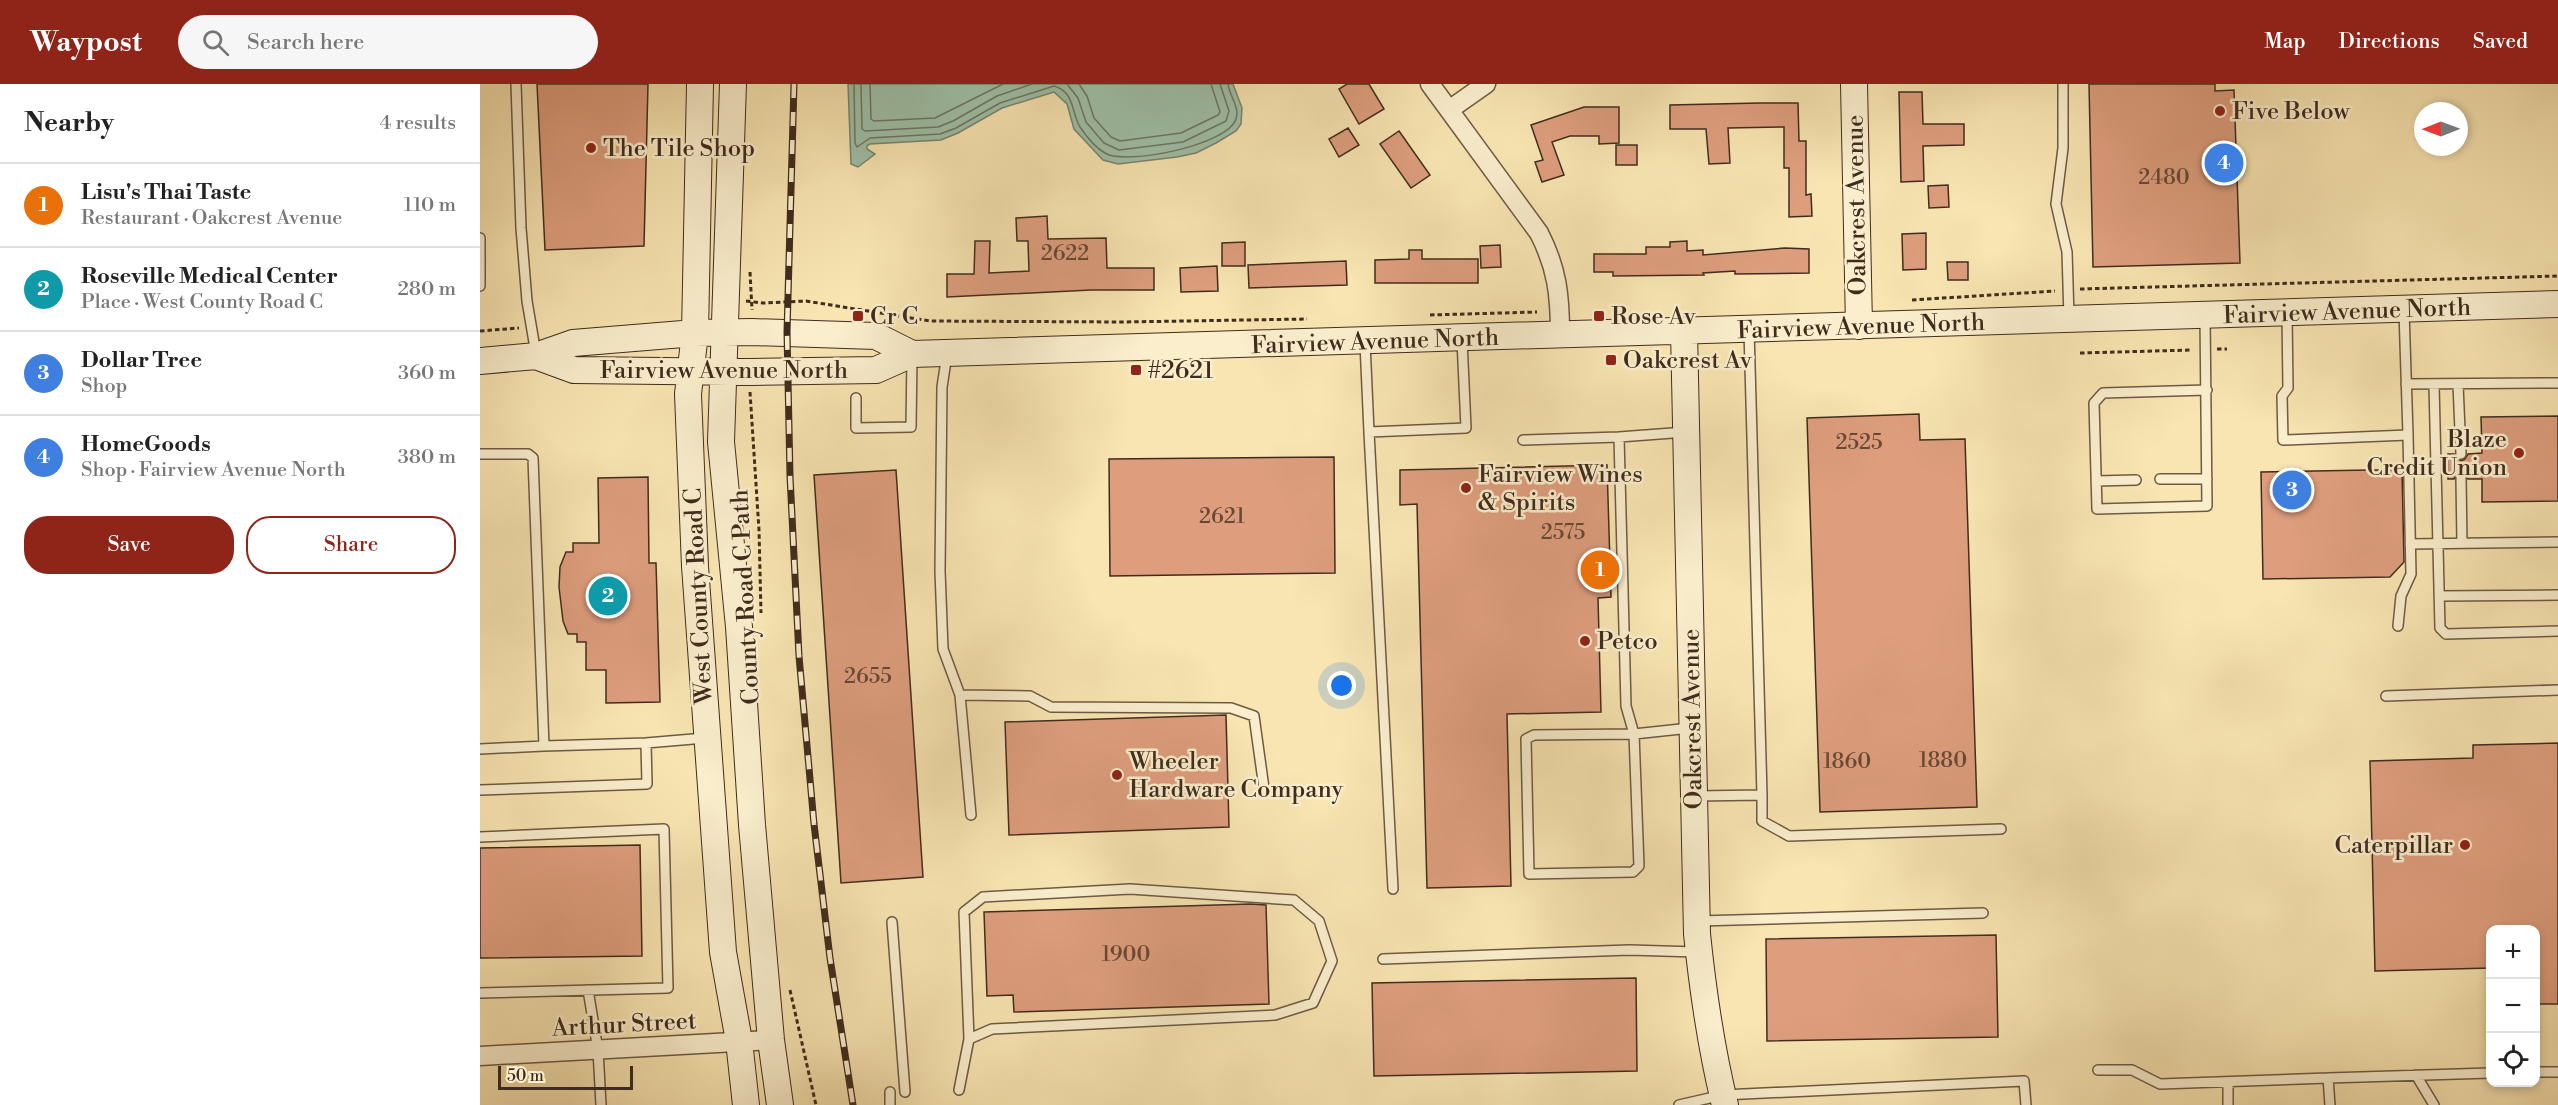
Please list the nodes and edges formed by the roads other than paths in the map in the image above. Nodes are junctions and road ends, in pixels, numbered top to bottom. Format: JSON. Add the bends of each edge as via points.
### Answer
{"nodes":[{"id":1,"x":516,"y":84,"type":"edge"},
{"id":2,"x":700,"y":84,"type":"edge"},
{"id":3,"x":733,"y":84,"type":"edge"},
{"id":4,"x":1430,"y":84,"type":"edge"},
{"id":5,"x":1486,"y":84,"type":"edge"},
{"id":6,"x":1854,"y":84,"type":"edge"},
{"id":7,"x":2063,"y":84,"type":"edge"},
{"id":8,"x":1449,"y":110,"type":"junction"},
{"id":9,"x":480,"y":238,"type":"edge"},
{"id":10,"x":480,"y":286,"type":"edge"},
{"id":11,"x":2558,"y":304,"type":"edge"},
{"id":12,"x":2404,"y":309,"type":"junction"},
{"id":13,"x":2287,"y":313,"type":"junction"},
{"id":14,"x":2205,"y":316,"type":"junction"},
{"id":15,"x":2069,"y":320,"type":"junction"},
{"id":16,"x":1560,"y":325,"type":"junction"},
{"id":17,"x":1859,"y":326,"type":"junction"},
{"id":18,"x":1749,"y":329,"type":"junction"},
{"id":19,"x":1684,"y":331,"type":"junction"},
{"id":20,"x":726,"y":332,"type":"junction"},
{"id":21,"x":695,"y":333,"type":"junction"},
{"id":22,"x":1462,"y":338,"type":"junction"},
{"id":23,"x":1365,"y":341,"type":"junction"},
{"id":24,"x":947,"y":353,"type":"junction"},
{"id":25,"x":912,"y":354,"type":"junction"},
{"id":26,"x":536,"y":356,"type":"junction"},
{"id":27,"x":480,"y":361,"type":"edge"},
{"id":28,"x":692,"y":371,"type":"junction"},
{"id":29,"x":724,"y":371,"type":"junction"},
{"id":30,"x":2558,"y":383,"type":"edge"},
{"id":31,"x":2406,"y":384,"type":"junction"},
{"id":32,"x":2458,"y":384,"type":"junction"},
{"id":33,"x":2434,"y":385,"type":"junction"},
{"id":34,"x":2207,"y":390,"type":"junction"},
{"id":35,"x":856,"y":398,"type":"dead end"},
{"id":36,"x":1369,"y":432,"type":"junction"},
{"id":37,"x":1686,"y":432,"type":"junction"},
{"id":38,"x":2408,"y":435,"type":"junction"},
{"id":39,"x":1619,"y":437,"type":"junction"},
{"id":40,"x":1523,"y":440,"type":"dead end"},
{"id":41,"x":480,"y":454,"type":"edge"},
{"id":42,"x":2461,"y":454,"type":"dead end"},
{"id":43,"x":2160,"y":479,"type":"dead end"},
{"id":44,"x":2206,"y":479,"type":"junction"},
{"id":45,"x":2461,"y":479,"type":"dead end"},
{"id":46,"x":2136,"y":480,"type":"dead end"},
{"id":47,"x":2096,"y":481,"type":"junction"},
{"id":48,"x":2558,"y":542,"type":"edge"},
{"id":49,"x":2410,"y":543,"type":"junction"},
{"id":50,"x":2437,"y":543,"type":"junction"},
{"id":51,"x":2462,"y":543,"type":"junction"},
{"id":52,"x":2558,"y":594,"type":"edge"},
{"id":53,"x":2439,"y":596,"type":"junction"},
{"id":54,"x":2398,"y":626,"type":"dead end"},
{"id":55,"x":2558,"y":631,"type":"edge"},
{"id":56,"x":2558,"y":690,"type":"edge"},
{"id":57,"x":960,"y":695,"type":"junction"},
{"id":58,"x":2386,"y":696,"type":"dead end"},
{"id":59,"x":1693,"y":728,"type":"junction"},
{"id":60,"x":1634,"y":734,"type":"junction"},
{"id":61,"x":707,"y":738,"type":"junction"},
{"id":62,"x":646,"y":743,"type":"junction"},
{"id":63,"x":544,"y":746,"type":"junction"},
{"id":64,"x":480,"y":749,"type":"edge"},
{"id":65,"x":1263,"y":788,"type":"dead end"},
{"id":66,"x":480,"y":790,"type":"edge"},
{"id":67,"x":1762,"y":795,"type":"junction"},
{"id":68,"x":1694,"y":796,"type":"junction"},
{"id":69,"x":971,"y":815,"type":"dead end"},
{"id":70,"x":2001,"y":829,"type":"dead end"},
{"id":71,"x":480,"y":837,"type":"edge"},
{"id":72,"x":1393,"y":889,"type":"dead end"},
{"id":73,"x":1983,"y":913,"type":"dead end"},
{"id":74,"x":1697,"y":921,"type":"junction"},
{"id":75,"x":892,"y":922,"type":"dead end"},
{"id":76,"x":1699,"y":952,"type":"junction"},
{"id":77,"x":1383,"y":959,"type":"dead end"},
{"id":78,"x":588,"y":990,"type":"junction"},
{"id":79,"x":480,"y":993,"type":"edge"},
{"id":80,"x":969,"y":1039,"type":"junction"},
{"id":81,"x":771,"y":1040,"type":"junction"},
{"id":82,"x":739,"y":1041,"type":"junction"},
{"id":83,"x":598,"y":1050,"type":"junction"},
{"id":84,"x":480,"y":1056,"type":"edge"},
{"id":85,"x":2098,"y":1070,"type":"dead end"},
{"id":86,"x":2540,"y":1072,"type":"edge"},
{"id":87,"x":2558,"y":1072,"type":"edge"},
{"id":88,"x":2486,"y":1073,"type":"edge"},
{"id":89,"x":2416,"y":1075,"type":"junction"},
{"id":90,"x":2328,"y":1078,"type":"junction"},
{"id":91,"x":2228,"y":1083,"type":"junction"},
{"id":92,"x":959,"y":1090,"type":"dead end"},
{"id":93,"x":890,"y":1092,"type":"dead end"},
{"id":94,"x":905,"y":1092,"type":"dead end"},
{"id":95,"x":1724,"y":1100,"type":"edge"},
{"id":96,"x":601,"y":1105,"type":"edge"},
{"id":97,"x":746,"y":1105,"type":"edge"},
{"id":98,"x":780,"y":1105,"type":"edge"},
{"id":99,"x":890,"y":1105,"type":"edge"},
{"id":100,"x":1679,"y":1105,"type":"edge"},
{"id":101,"x":2026,"y":1105,"type":"edge"},
{"id":102,"x":2228,"y":1105,"type":"edge"},
{"id":103,"x":2330,"y":1105,"type":"edge"},
{"id":104,"x":2434,"y":1105,"type":"edge"}],
"edges":[{"from":1,"to":26,"type":"lane","via":[[521,228]]},
{"from":2,"to":21,"type":"street","name":"West County Road C"},
{"from":3,"to":20,"type":"street","name":"West County Road C"},
{"from":4,"to":8,"type":"street"},
{"from":5,"to":8,"type":"street"},
{"from":6,"to":17,"type":"street","name":"Oakcrest Avenue"},
{"from":7,"to":15,"type":"lane","via":[[2063,148],[2056,204],[2067,252]]},
{"from":8,"to":16,"type":"street","via":[[1539,233],[1550,254],[1557,276]]},
{"from":9,"to":10,"type":"lane"},
{"from":11,"to":12,"type":"street","name":"Fairview Avenue North"},
{"from":12,"to":13,"type":"street","name":"Fairview Avenue North"},
{"from":12,"to":31,"type":"lane"},
{"from":13,"to":14,"type":"street","name":"Fairview Avenue North"},
{"from":13,"to":38,"type":"lane","via":[[2288,388],[2282,396],[2283,440]]},
{"from":14,"to":15,"type":"street","name":"Fairview Avenue North"},
{"from":14,"to":34,"type":"lane"},
{"from":15,"to":17,"type":"street","name":"Fairview Avenue North"},
{"from":16,"to":19,"type":"street","name":"Fairview Avenue North"},
{"from":16,"to":22,"type":"street","name":"Fairview Avenue North"},
{"from":17,"to":18,"type":"street","name":"Fairview Avenue North"},
{"from":18,"to":19,"type":"street","name":"Fairview Avenue North"},
{"from":18,"to":67,"type":"lane"},
{"from":19,"to":37,"type":"street","name":"Oakcrest Avenue"},
{"from":20,"to":21,"type":"street","name":"Fairview Avenue North"},
{"from":20,"to":25,"type":"street","name":"Fairview Avenue North","via":[[876,336]]},
{"from":20,"to":29,"type":"street","name":"West County Road C"},
{"from":21,"to":26,"type":"street","name":"Fairview Avenue North","via":[[573,343]]},
{"from":21,"to":28,"type":"street","name":"West County Road C"},
{"from":22,"to":23,"type":"street","name":"Fairview Avenue North"},
{"from":22,"to":36,"type":"lane","via":[[1466,428]]},
{"from":23,"to":24,"type":"street","name":"Fairview Avenue North"},
{"from":23,"to":36,"type":"lane"},
{"from":24,"to":25,"type":"street","name":"Fairview Avenue North"},
{"from":24,"to":57,"type":"lane","via":[[942,387],[940,571],[943,649]]},
{"from":25,"to":29,"type":"street","name":"Fairview Avenue North","via":[[876,370]]},
{"from":25,"to":35,"type":"lane","via":[[911,427],[856,428]]},
{"from":26,"to":27,"type":"street","name":"Fairview Avenue North"},
{"from":26,"to":28,"type":"street","name":"Fairview Avenue North","via":[[574,370]]},
{"from":28,"to":29,"type":"street","name":"Fairview Avenue North"},
{"from":28,"to":61,"type":"street","name":"West County Road C","via":[[688,394],[691,477]]},
{"from":29,"to":81,"type":"street","name":"West County Road C","via":[[721,442]]},
{"from":30,"to":32,"type":"lane"},
{"from":31,"to":33,"type":"lane"},
{"from":31,"to":38,"type":"lane"},
{"from":32,"to":33,"type":"lane"},
{"from":32,"to":42,"type":"lane"},
{"from":33,"to":50,"type":"lane"},
{"from":34,"to":44,"type":"lane"},
{"from":34,"to":47,"type":"lane","via":[[2103,393],[2098,397],[2094,403]]},
{"from":36,"to":72,"type":"lane"},
{"from":37,"to":39,"type":"lane"},
{"from":37,"to":59,"type":"street","name":"Oakcrest Avenue"},
{"from":38,"to":49,"type":"lane"},
{"from":39,"to":40,"type":"lane"},
{"from":39,"to":60,"type":"lane","via":[[1626,706]]},
{"from":41,"to":63,"type":"lane","via":[[528,454],[533,458]]},
{"from":43,"to":44,"type":"lane"},
{"from":44,"to":47,"type":"lane","via":[[2207,506],[2097,509]]},
{"from":45,"to":51,"type":"lane"},
{"from":46,"to":47,"type":"lane"},
{"from":48,"to":51,"type":"lane"},
{"from":49,"to":50,"type":"lane"},
{"from":49,"to":54,"type":"lane","via":[[2411,574],[2401,596]]},
{"from":50,"to":51,"type":"lane"},
{"from":50,"to":53,"type":"lane"},
{"from":52,"to":53,"type":"lane"},
{"from":53,"to":55,"type":"lane","via":[[2440,628],[2446,634]]},
{"from":56,"to":58,"type":"lane"},
{"from":57,"to":65,"type":"lane","via":[[1030,696],[1051,707],[1231,708],[1254,716]]},
{"from":57,"to":69,"type":"lane"},
{"from":59,"to":60,"type":"lane"},
{"from":59,"to":68,"type":"street","name":"Oakcrest Avenue"},
{"from":60,"to":60,"type":"lane","via":[[1639,866],[1633,872],[1529,874],[1526,739],[1534,735]]},
{"from":61,"to":62,"type":"lane"},
{"from":61,"to":82,"type":"street","name":"West County Road C","via":[[723,952]]},
{"from":62,"to":63,"type":"lane"},
{"from":62,"to":66,"type":"lane","via":[[648,784]]},
{"from":63,"to":64,"type":"lane"},
{"from":67,"to":68,"type":"lane"},
{"from":67,"to":70,"type":"lane","via":[[1762,821],[1789,836]]},
{"from":68,"to":74,"type":"street","name":"Oakcrest Avenue"},
{"from":71,"to":78,"type":"lane","via":[[664,829],[668,988]]},
{"from":73,"to":74,"type":"lane"},
{"from":74,"to":76,"type":"street","name":"Oakcrest Avenue"},
{"from":75,"to":94,"type":"lane"},
{"from":76,"to":77,"type":"lane","via":[[1629,950]]},
{"from":76,"to":95,"type":"street","name":"Oakcrest Avenue","via":[[1708,1026]]},
{"from":78,"to":79,"type":"lane"},
{"from":78,"to":83,"type":"lane"},
{"from":80,"to":80,"type":"lane","via":[[964,912],[983,897],[1130,889],[1294,900],[1319,921],[1332,961],[1313,1002],[1275,1015],[992,1029]]},
{"from":80,"to":92,"type":"lane"},
{"from":81,"to":82,"type":"street","name":"Arthur Street"},
{"from":81,"to":98,"type":"street","name":"West County Road C"},
{"from":82,"to":83,"type":"street","name":"Arthur Street"},
{"from":82,"to":97,"type":"street","name":"West County Road C"},
{"from":83,"to":84,"type":"street","name":"Arthur Street"},
{"from":83,"to":96,"type":"lane"},
{"from":85,"to":91,"type":"lane","via":[[2132,1070],[2160,1084]]},
{"from":86,"to":87,"type":"lane"},
{"from":88,"to":89,"type":"lane"},
{"from":89,"to":90,"type":"lane"},
{"from":89,"to":104,"type":"lane"},
{"from":90,"to":91,"type":"lane"},
{"from":90,"to":103,"type":"lane"},
{"from":91,"to":102,"type":"lane"},
{"from":93,"to":99,"type":"lane"},
{"from":95,"to":100,"type":"lane"},
{"from":95,"to":101,"type":"lane","via":[[2024,1081]]}]}
